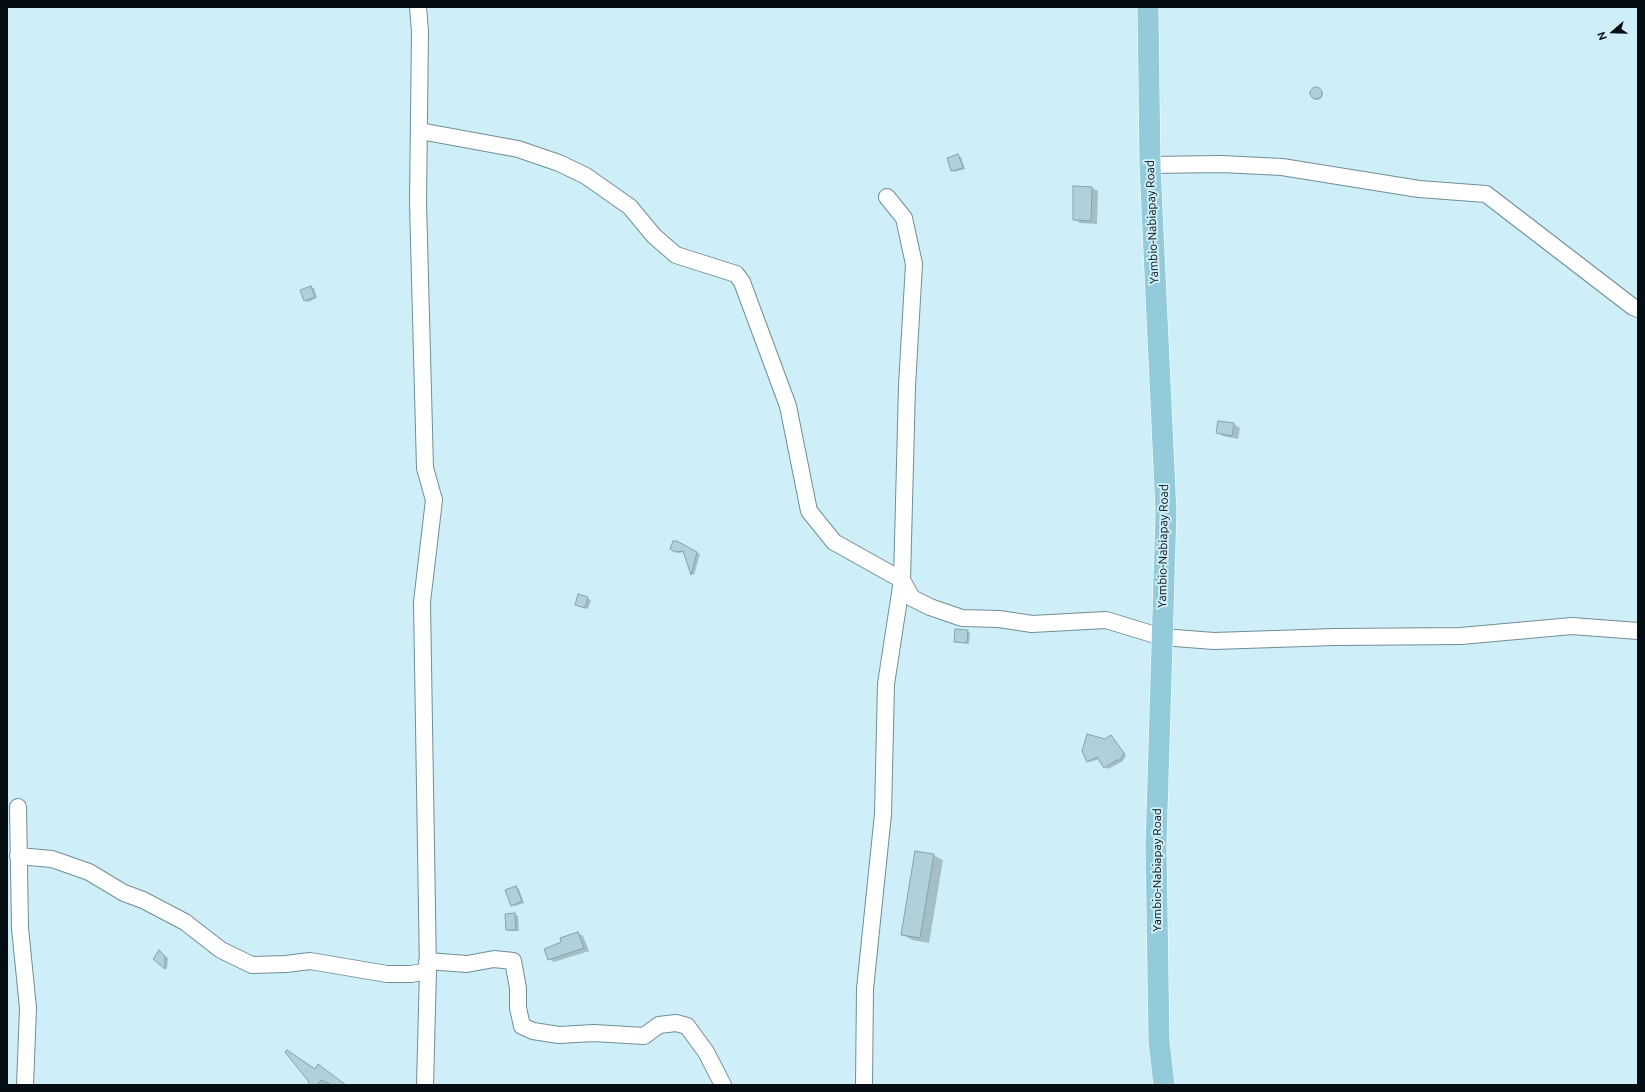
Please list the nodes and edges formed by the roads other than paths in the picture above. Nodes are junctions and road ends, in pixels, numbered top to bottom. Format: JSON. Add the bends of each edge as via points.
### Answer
{"nodes":[{"id":1,"x":418,"y":7,"type":"edge"},
{"id":2,"x":1148,"y":7,"type":"edge"},
{"id":3,"x":420,"y":131,"type":"junction"},
{"id":4,"x":1150,"y":165,"type":"junction"},
{"id":5,"x":887,"y":197,"type":"dead end"},
{"id":6,"x":1638,"y":309,"type":"edge"},
{"id":7,"x":902,"y":580,"type":"junction"},
{"id":8,"x":1638,"y":631,"type":"edge"},
{"id":9,"x":1162,"y":637,"type":"junction"},
{"id":10,"x":18,"y":807,"type":"dead end"},
{"id":11,"x":18,"y":856,"type":"junction"},
{"id":12,"x":427,"y":966,"type":"junction"},
{"id":13,"x":25,"y":1085,"type":"edge"},
{"id":14,"x":425,"y":1085,"type":"edge"},
{"id":15,"x":723,"y":1085,"type":"edge"},
{"id":16,"x":864,"y":1085,"type":"edge"},
{"id":17,"x":1164,"y":1085,"type":"edge"}],
"edges":[{"from":1,"to":3,"type":"street"},
{"from":2,"to":4,"type":"main road","name":"Yambio-Nabiapay Road"},
{"from":3,"to":7,"type":"street","via":[[518,149],[559,163],[586,176],[630,207],[654,236],[676,255],[736,274],[742,282],[788,406],[809,512],[834,542]]},
{"from":3,"to":12,"type":"street","via":[[418,202],[425,468],[434,500],[422,602]]},
{"from":4,"to":6,"type":"street","via":[[1221,164],[1282,168],[1419,189],[1486,194],[1632,307]]},
{"from":4,"to":9,"type":"main road","name":"Yambio-Nabiapay Road","via":[[1166,512]]},
{"from":5,"to":7,"type":"street","via":[[904,218],[914,264],[907,386]]},
{"from":7,"to":9,"type":"street","via":[[912,598],[962,618],[999,619],[1032,624],[1106,620]]},
{"from":7,"to":16,"type":"street","via":[[886,684],[883,814],[865,989]]},
{"from":8,"to":9,"type":"street","via":[[1572,626],[1461,636],[1214,641]]},
{"from":9,"to":17,"type":"main road","name":"Yambio-Nabiapay Road","via":[[1156,846],[1159,1041]]},
{"from":10,"to":11,"type":"street"},
{"from":11,"to":12,"type":"street","via":[[52,859],[89,872],[124,893],[185,922],[221,950],[252,965],[310,961],[387,974],[411,974]]},
{"from":11,"to":13,"type":"street","via":[[20,928],[28,1008]]},
{"from":12,"to":14,"type":"street"},
{"from":12,"to":15,"type":"street","via":[[468,964],[494,958],[513,961],[522,1026],[534,1031],[644,1036],[659,1025],[676,1023],[687,1026],[706,1052]]}]}
